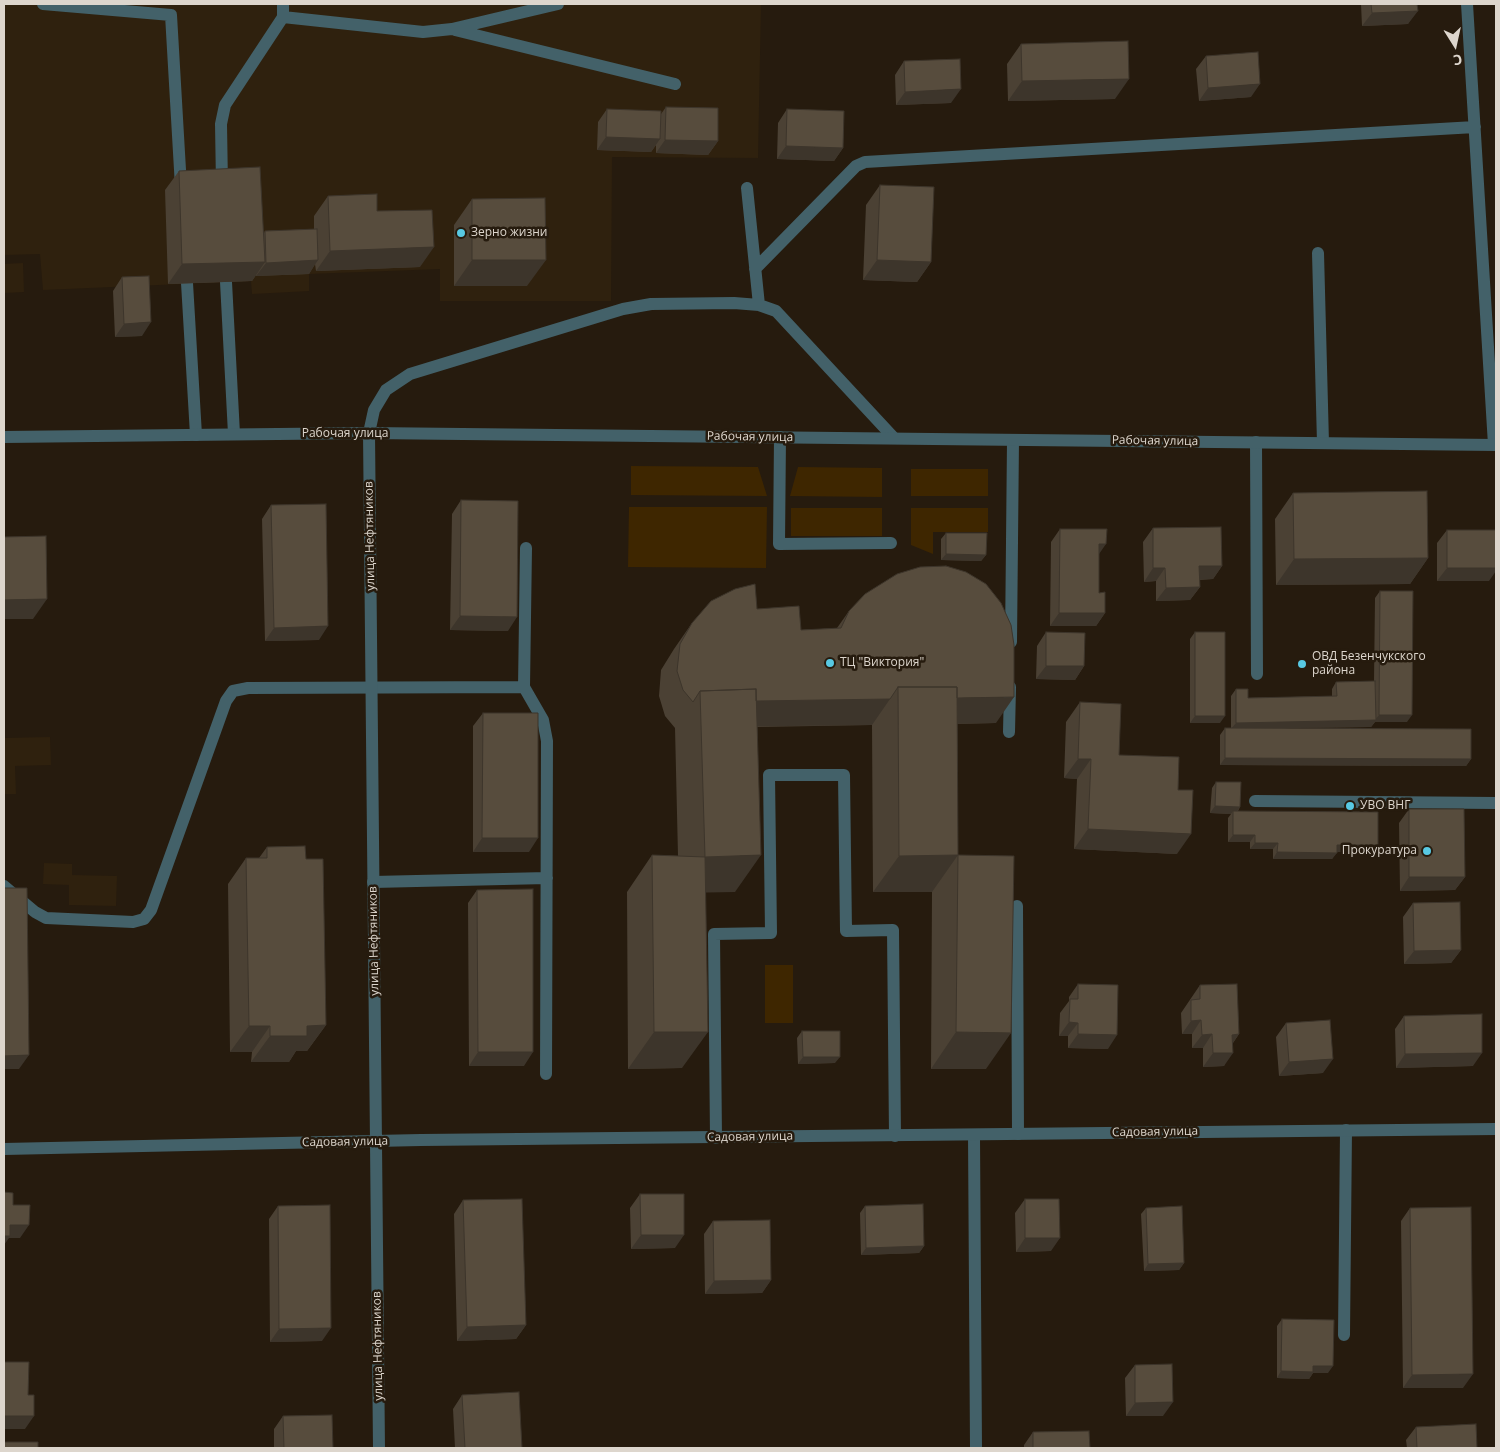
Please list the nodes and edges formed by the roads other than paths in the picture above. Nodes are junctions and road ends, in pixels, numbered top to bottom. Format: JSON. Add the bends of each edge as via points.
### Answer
{"nodes":[{"id":1,"x":43,"y":4,"type":"edge"},
{"id":2,"x":283,"y":4,"type":"edge"},
{"id":3,"x":558,"y":4,"type":"edge"},
{"id":4,"x":1467,"y":4,"type":"edge"},
{"id":5,"x":110,"y":7,"type":"edge"},
{"id":6,"x":283,"y":17,"type":"junction"},
{"id":7,"x":452,"y":29,"type":"junction"},
{"id":8,"x":675,"y":84,"type":"dead end"},
{"id":9,"x":1474,"y":127,"type":"junction"},
{"id":10,"x":222,"y":188,"type":"edge"},
{"id":11,"x":747,"y":188,"type":"dead end"},
{"id":12,"x":181,"y":190,"type":"edge"},
{"id":13,"x":1318,"y":253,"type":"dead end"},
{"id":14,"x":755,"y":269,"type":"junction"},
{"id":15,"x":226,"y":282,"type":"edge"},
{"id":16,"x":186,"y":283,"type":"edge"},
{"id":17,"x":759,"y":305,"type":"junction"},
{"id":18,"x":369,"y":433,"type":"junction"},
{"id":19,"x":234,"y":434,"type":"junction"},
{"id":20,"x":196,"y":435,"type":"junction"},
{"id":21,"x":4,"y":437,"type":"edge"},
{"id":22,"x":780,"y":437,"type":"junction"},
{"id":23,"x":894,"y":438,"type":"junction"},
{"id":24,"x":1013,"y":440,"type":"junction"},
{"id":25,"x":1256,"y":442,"type":"junction"},
{"id":26,"x":1323,"y":443,"type":"junction"},
{"id":27,"x":1495,"y":445,"type":"edge"},
{"id":28,"x":891,"y":543,"type":"dead end"},
{"id":29,"x":526,"y":548,"type":"dead end"},
{"id":30,"x":1010,"y":652,"type":"edge"},
{"id":31,"x":1010,"y":672,"type":"edge"},
{"id":32,"x":1256,"y":674,"type":"dead end"},
{"id":33,"x":524,"y":687,"type":"junction"},
{"id":34,"x":371,"y":688,"type":"junction"},
{"id":35,"x":1009,"y":732,"type":"dead end"},
{"id":36,"x":1255,"y":801,"type":"dead end"},
{"id":37,"x":1496,"y":803,"type":"edge"},
{"id":38,"x":547,"y":878,"type":"junction"},
{"id":39,"x":373,"y":882,"type":"junction"},
{"id":40,"x":4,"y":886,"type":"edge"},
{"id":41,"x":1017,"y":906,"type":"dead end"},
{"id":42,"x":546,"y":1074,"type":"dead end"},
{"id":43,"x":1496,"y":1129,"type":"edge"},
{"id":44,"x":1346,"y":1130,"type":"junction"},
{"id":45,"x":1018,"y":1134,"type":"junction"},
{"id":46,"x":974,"y":1135,"type":"junction"},
{"id":47,"x":895,"y":1136,"type":"junction"},
{"id":48,"x":716,"y":1138,"type":"junction"},
{"id":49,"x":376,"y":1141,"type":"junction"},
{"id":50,"x":4,"y":1149,"type":"edge"},
{"id":51,"x":1344,"y":1335,"type":"dead end"},
{"id":52,"x":379,"y":1448,"type":"edge"},
{"id":53,"x":976,"y":1448,"type":"edge"}],
"edges":[{"from":1,"to":5,"type":"street"},
{"from":2,"to":6,"type":"street"},
{"from":3,"to":7,"type":"street"},
{"from":4,"to":9,"type":"street"},
{"from":5,"to":12,"type":"street","via":[[171,15]]},
{"from":6,"to":7,"type":"street","via":[[423,32]]},
{"from":6,"to":10,"type":"street","via":[[225,105],[221,124]]},
{"from":7,"to":8,"type":"street"},
{"from":9,"to":14,"type":"street","via":[[865,162],[856,166]]},
{"from":9,"to":27,"type":"street"},
{"from":11,"to":14,"type":"street"},
{"from":13,"to":26,"type":"street"},
{"from":14,"to":17,"type":"street"},
{"from":15,"to":19,"type":"street"},
{"from":16,"to":20,"type":"street"},
{"from":17,"to":18,"type":"street","name":"улица Нефтяников","via":[[651,304],[623,309],[410,374],[386,390],[374,410]]},
{"from":17,"to":23,"type":"street","via":[[776,311]]},
{"from":18,"to":19,"type":"street","name":"Рабочая улица"},
{"from":18,"to":22,"type":"street","name":"Рабочая улица"},
{"from":18,"to":34,"type":"street","name":"улица Нефтяников"},
{"from":19,"to":20,"type":"street","name":"Рабочая улица"},
{"from":20,"to":21,"type":"street","name":"Рабочая улица"},
{"from":22,"to":23,"type":"street","name":"Рабочая улица"},
{"from":22,"to":28,"type":"street","via":[[779,544]]},
{"from":23,"to":24,"type":"street","name":"Рабочая улица"},
{"from":24,"to":25,"type":"street","name":"Рабочая улица"},
{"from":24,"to":30,"type":"street"},
{"from":25,"to":26,"type":"street","name":"Рабочая улица"},
{"from":25,"to":32,"type":"street"},
{"from":26,"to":27,"type":"street","name":"Рабочая улица"},
{"from":29,"to":33,"type":"street"},
{"from":31,"to":35,"type":"street"},
{"from":33,"to":34,"type":"street"},
{"from":33,"to":38,"type":"street","via":[[546,730]]},
{"from":34,"to":39,"type":"street","name":"улица Нефтяников"},
{"from":34,"to":40,"type":"street","via":[[248,688],[233,691],[226,701],[151,910],[144,919],[133,922],[46,918]]},
{"from":36,"to":37,"type":"street"},
{"from":38,"to":39,"type":"street"},
{"from":38,"to":42,"type":"street"},
{"from":39,"to":49,"type":"street","name":"улица Нефтяников"},
{"from":41,"to":45,"type":"street"},
{"from":43,"to":44,"type":"street","name":"Садовая улица"},
{"from":44,"to":45,"type":"street","name":"Садовая улица"},
{"from":44,"to":51,"type":"street"},
{"from":45,"to":46,"type":"street","name":"Садовая улица"},
{"from":46,"to":47,"type":"street","name":"Садовая улица"},
{"from":46,"to":53,"type":"street"},
{"from":47,"to":48,"type":"street","name":"Садовая улица"},
{"from":47,"to":48,"type":"street","via":[[893,930],[846,931],[844,775],[769,775],[771,933],[714,934]]},
{"from":48,"to":49,"type":"street","name":"Садовая улица"},
{"from":49,"to":50,"type":"street","name":"Садовая улица"},
{"from":49,"to":52,"type":"street","name":"улица Нефтяников"}]}
